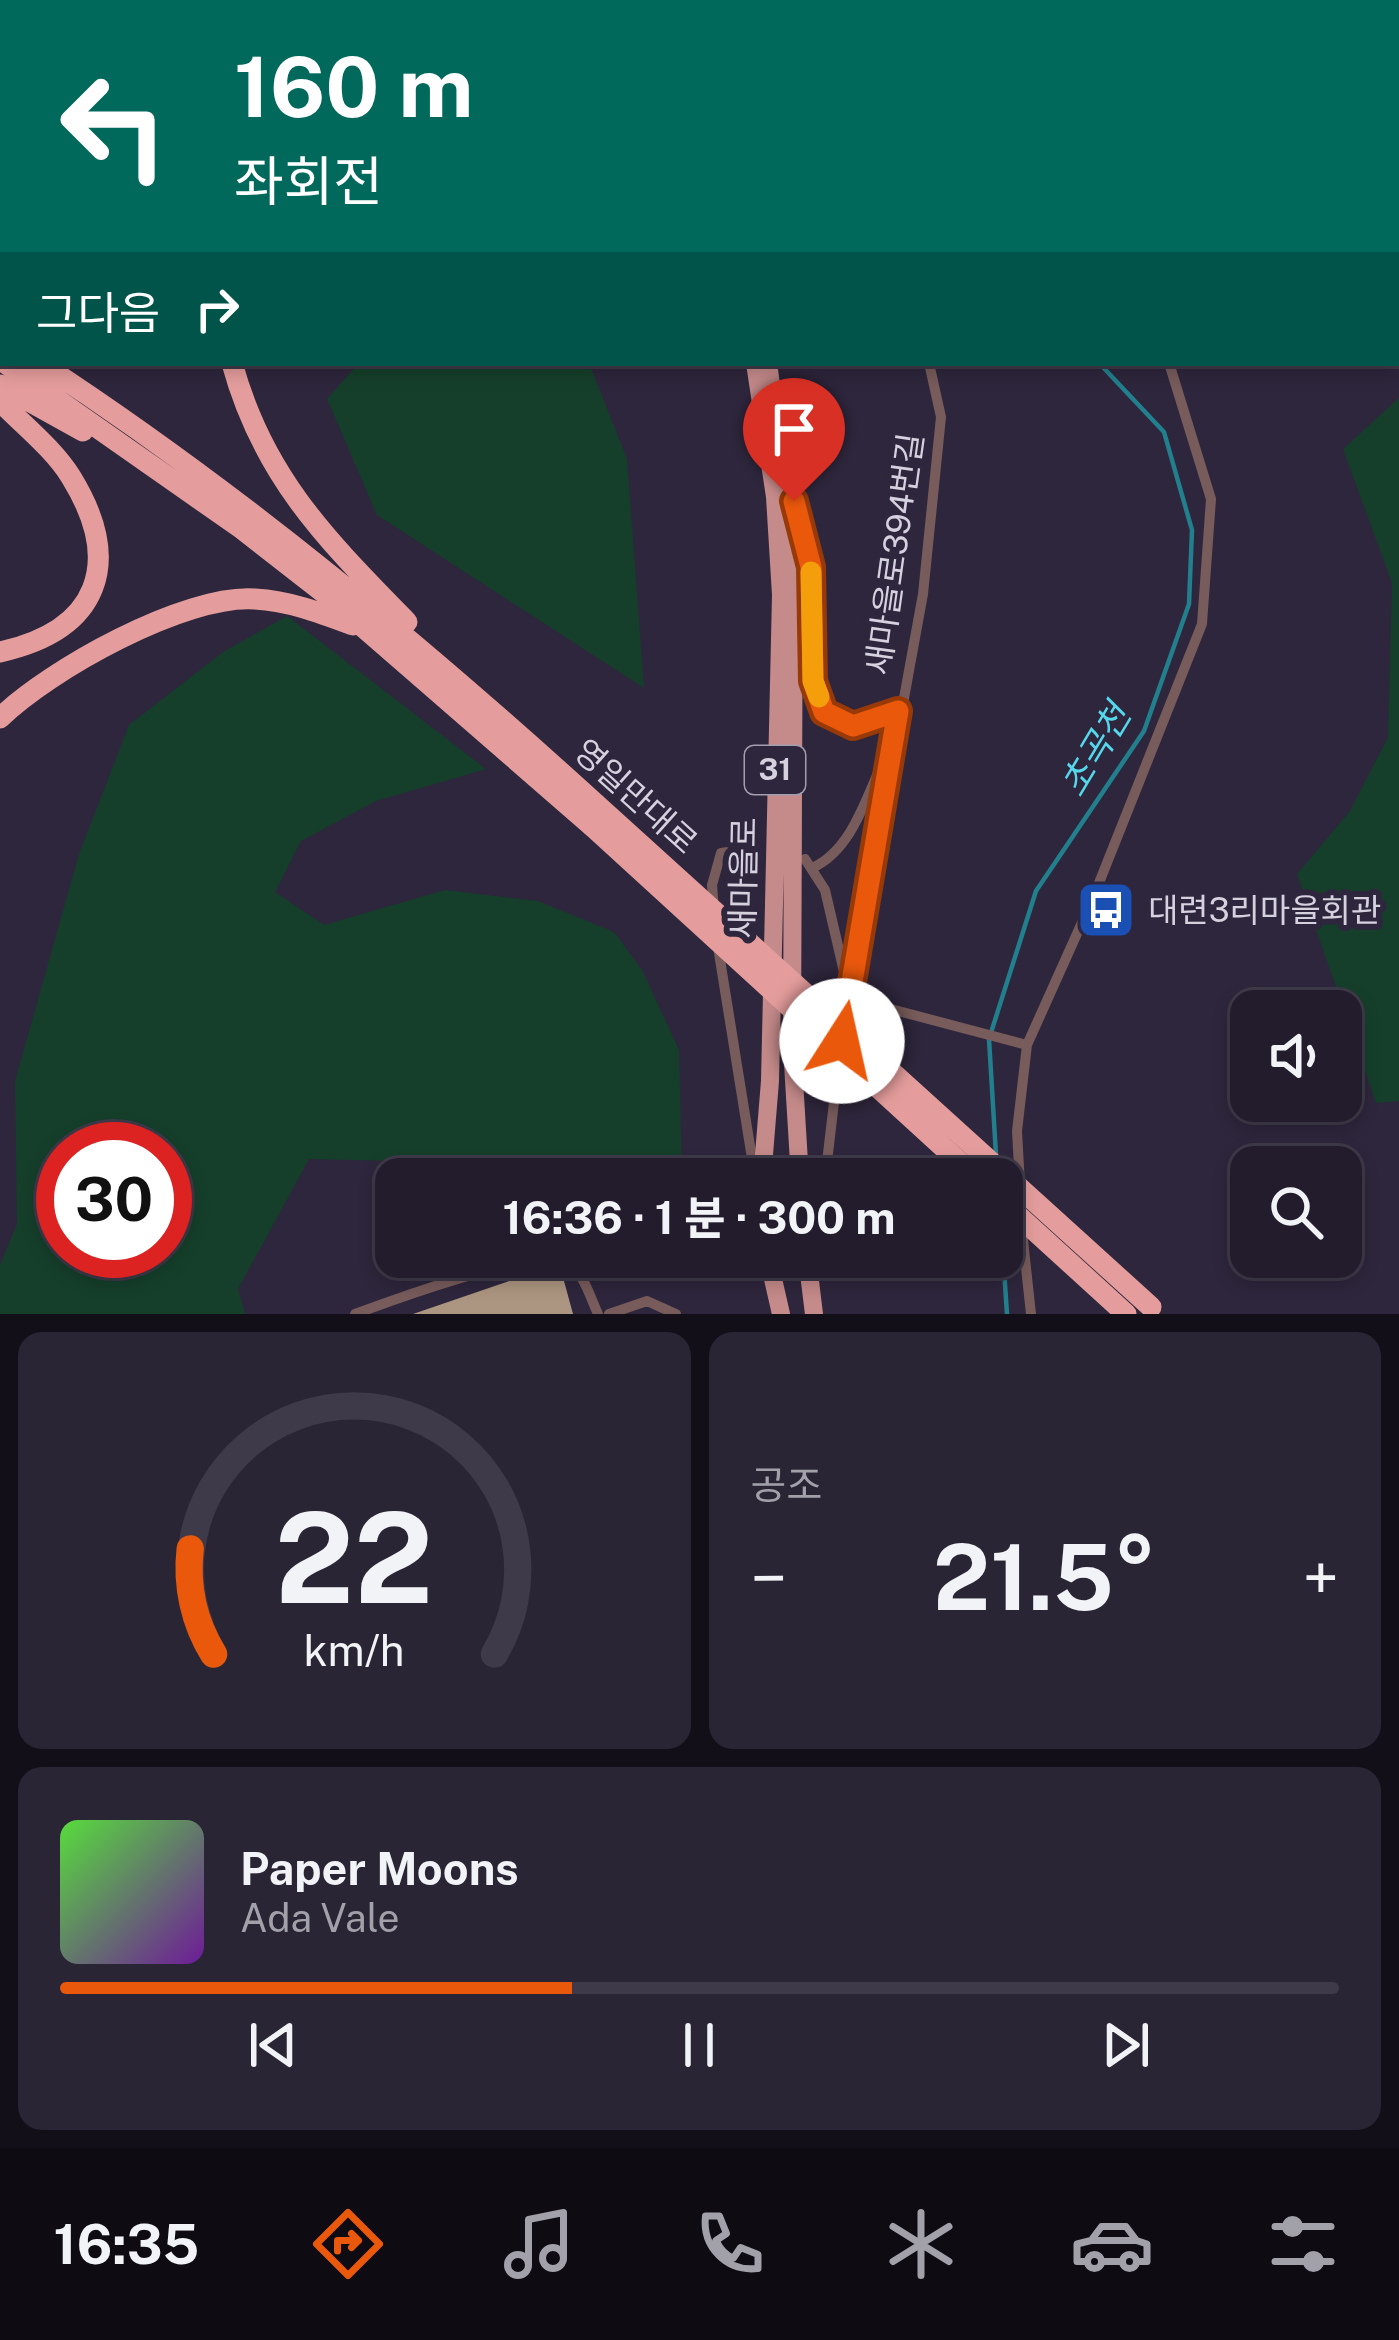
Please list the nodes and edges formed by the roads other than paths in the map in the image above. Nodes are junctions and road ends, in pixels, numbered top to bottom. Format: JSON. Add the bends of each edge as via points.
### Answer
{"nodes":[{"id":1,"x":10,"y":366,"type":"edge"},
{"id":2,"x":44,"y":366,"type":"edge"},
{"id":3,"x":233,"y":366,"type":"edge"},
{"id":4,"x":754,"y":366,"type":"edge"},
{"id":5,"x":769,"y":366,"type":"edge"},
{"id":6,"x":929,"y":366,"type":"edge"},
{"id":7,"x":1170,"y":366,"type":"edge"},
{"id":8,"x":0,"y":385,"type":"edge"},
{"id":9,"x":0,"y":400,"type":"edge"},
{"id":10,"x":132,"y":450,"type":"junction"},
{"id":11,"x":786,"y":468,"type":"junction"},
{"id":12,"x":368,"y":631,"type":"junction"},
{"id":13,"x":0,"y":652,"type":"edge"},
{"id":14,"x":433,"y":656,"type":"junction"},
{"id":15,"x":898,"y":711,"type":"junction"},
{"id":16,"x":0,"y":718,"type":"edge"},
{"id":17,"x":892,"y":742,"type":"junction"},
{"id":18,"x":594,"y":815,"type":"junction"},
{"id":19,"x":748,"y":849,"type":"dead end"},
{"id":20,"x":849,"y":998,"type":"junction"},
{"id":21,"x":1027,"y":1045,"type":"junction"},
{"id":22,"x":756,"y":1158,"type":"edge"},
{"id":23,"x":761,"y":1158,"type":"edge"},
{"id":24,"x":799,"y":1158,"type":"edge"},
{"id":25,"x":828,"y":1158,"type":"edge"},
{"id":26,"x":956,"y":1158,"type":"edge"},
{"id":27,"x":1023,"y":1220,"type":"edge"},
{"id":28,"x":773,"y":1278,"type":"edge"},
{"id":29,"x":811,"y":1278,"type":"edge"},
{"id":30,"x":1155,"y":1311,"type":"edge"},
{"id":31,"x":355,"y":1314,"type":"edge"},
{"id":32,"x":598,"y":1314,"type":"edge"},
{"id":33,"x":609,"y":1314,"type":"edge"},
{"id":34,"x":676,"y":1314,"type":"edge"},
{"id":35,"x":781,"y":1314,"type":"edge"},
{"id":36,"x":814,"y":1314,"type":"edge"},
{"id":37,"x":1030,"y":1314,"type":"edge"},
{"id":38,"x":1126,"y":1314,"type":"edge"}],
"edges":[{"from":1,"to":10,"type":"highway","name":"영일만대로"},
{"from":2,"to":14,"type":"highway","name":"영일만대로","via":[[193,469]]},
{"from":3,"to":14,"type":"highway","via":[[290,495]]},
{"from":4,"to":23,"type":"main road","name":"새마을로","number":"31","via":[[781,595]]},
{"from":5,"to":11,"type":"main road","name":"새마을로","number":"31"},
{"from":6,"to":15,"type":"street","name":"새마을로394번길","via":[[941,417],[922,593]]},
{"from":7,"to":21,"type":"street","via":[[1211,499],[1202,624]]},
{"from":8,"to":10,"type":"highway"},
{"from":9,"to":13,"type":"highway","via":[[70,475],[96,531],[98,579],[81,610],[39,644]]},
{"from":10,"to":12,"type":"highway","name":"영일만대로"},
{"from":11,"to":15,"type":"street","via":[[811,567],[813,681],[824,712],[853,726]]},
{"from":11,"to":24,"type":"main road","name":"새마을로","number":"31","via":[[794,551]]},
{"from":12,"to":16,"type":"highway","via":[[306,607],[251,598],[183,611],[30,689]]},
{"from":12,"to":18,"type":"highway","name":"영일만대로"},
{"from":14,"to":18,"type":"highway","name":"영일만대로"},
{"from":15,"to":17,"type":"street","name":"새마을로394번길"},
{"from":17,"to":20,"type":"street","name":"새마을로394번길"},
{"from":17,"to":20,"type":"street","via":[[849,833],[829,860],[809,863],[825,890]]},
{"from":18,"to":26,"type":"highway","name":"영일만대로","bridge":true},
{"from":18,"to":30,"type":"highway","name":"영일만대로","bridge":true},
{"from":19,"to":22,"type":"street","via":[[721,853],[712,885],[722,995]]},
{"from":20,"to":21,"type":"street"},
{"from":20,"to":25,"type":"street","name":"새마을로394번길"},
{"from":21,"to":37,"type":"street","via":[[1018,1131]]},
{"from":27,"to":38,"type":"highway","bridge":true},
{"from":28,"to":35,"type":"main road"},
{"from":29,"to":36,"type":"main road"},
{"from":31,"to":32,"type":"street","via":[[540,1258],[564,1260],[580,1275]]},
{"from":33,"to":34,"type":"street","via":[[647,1301]]}]}
